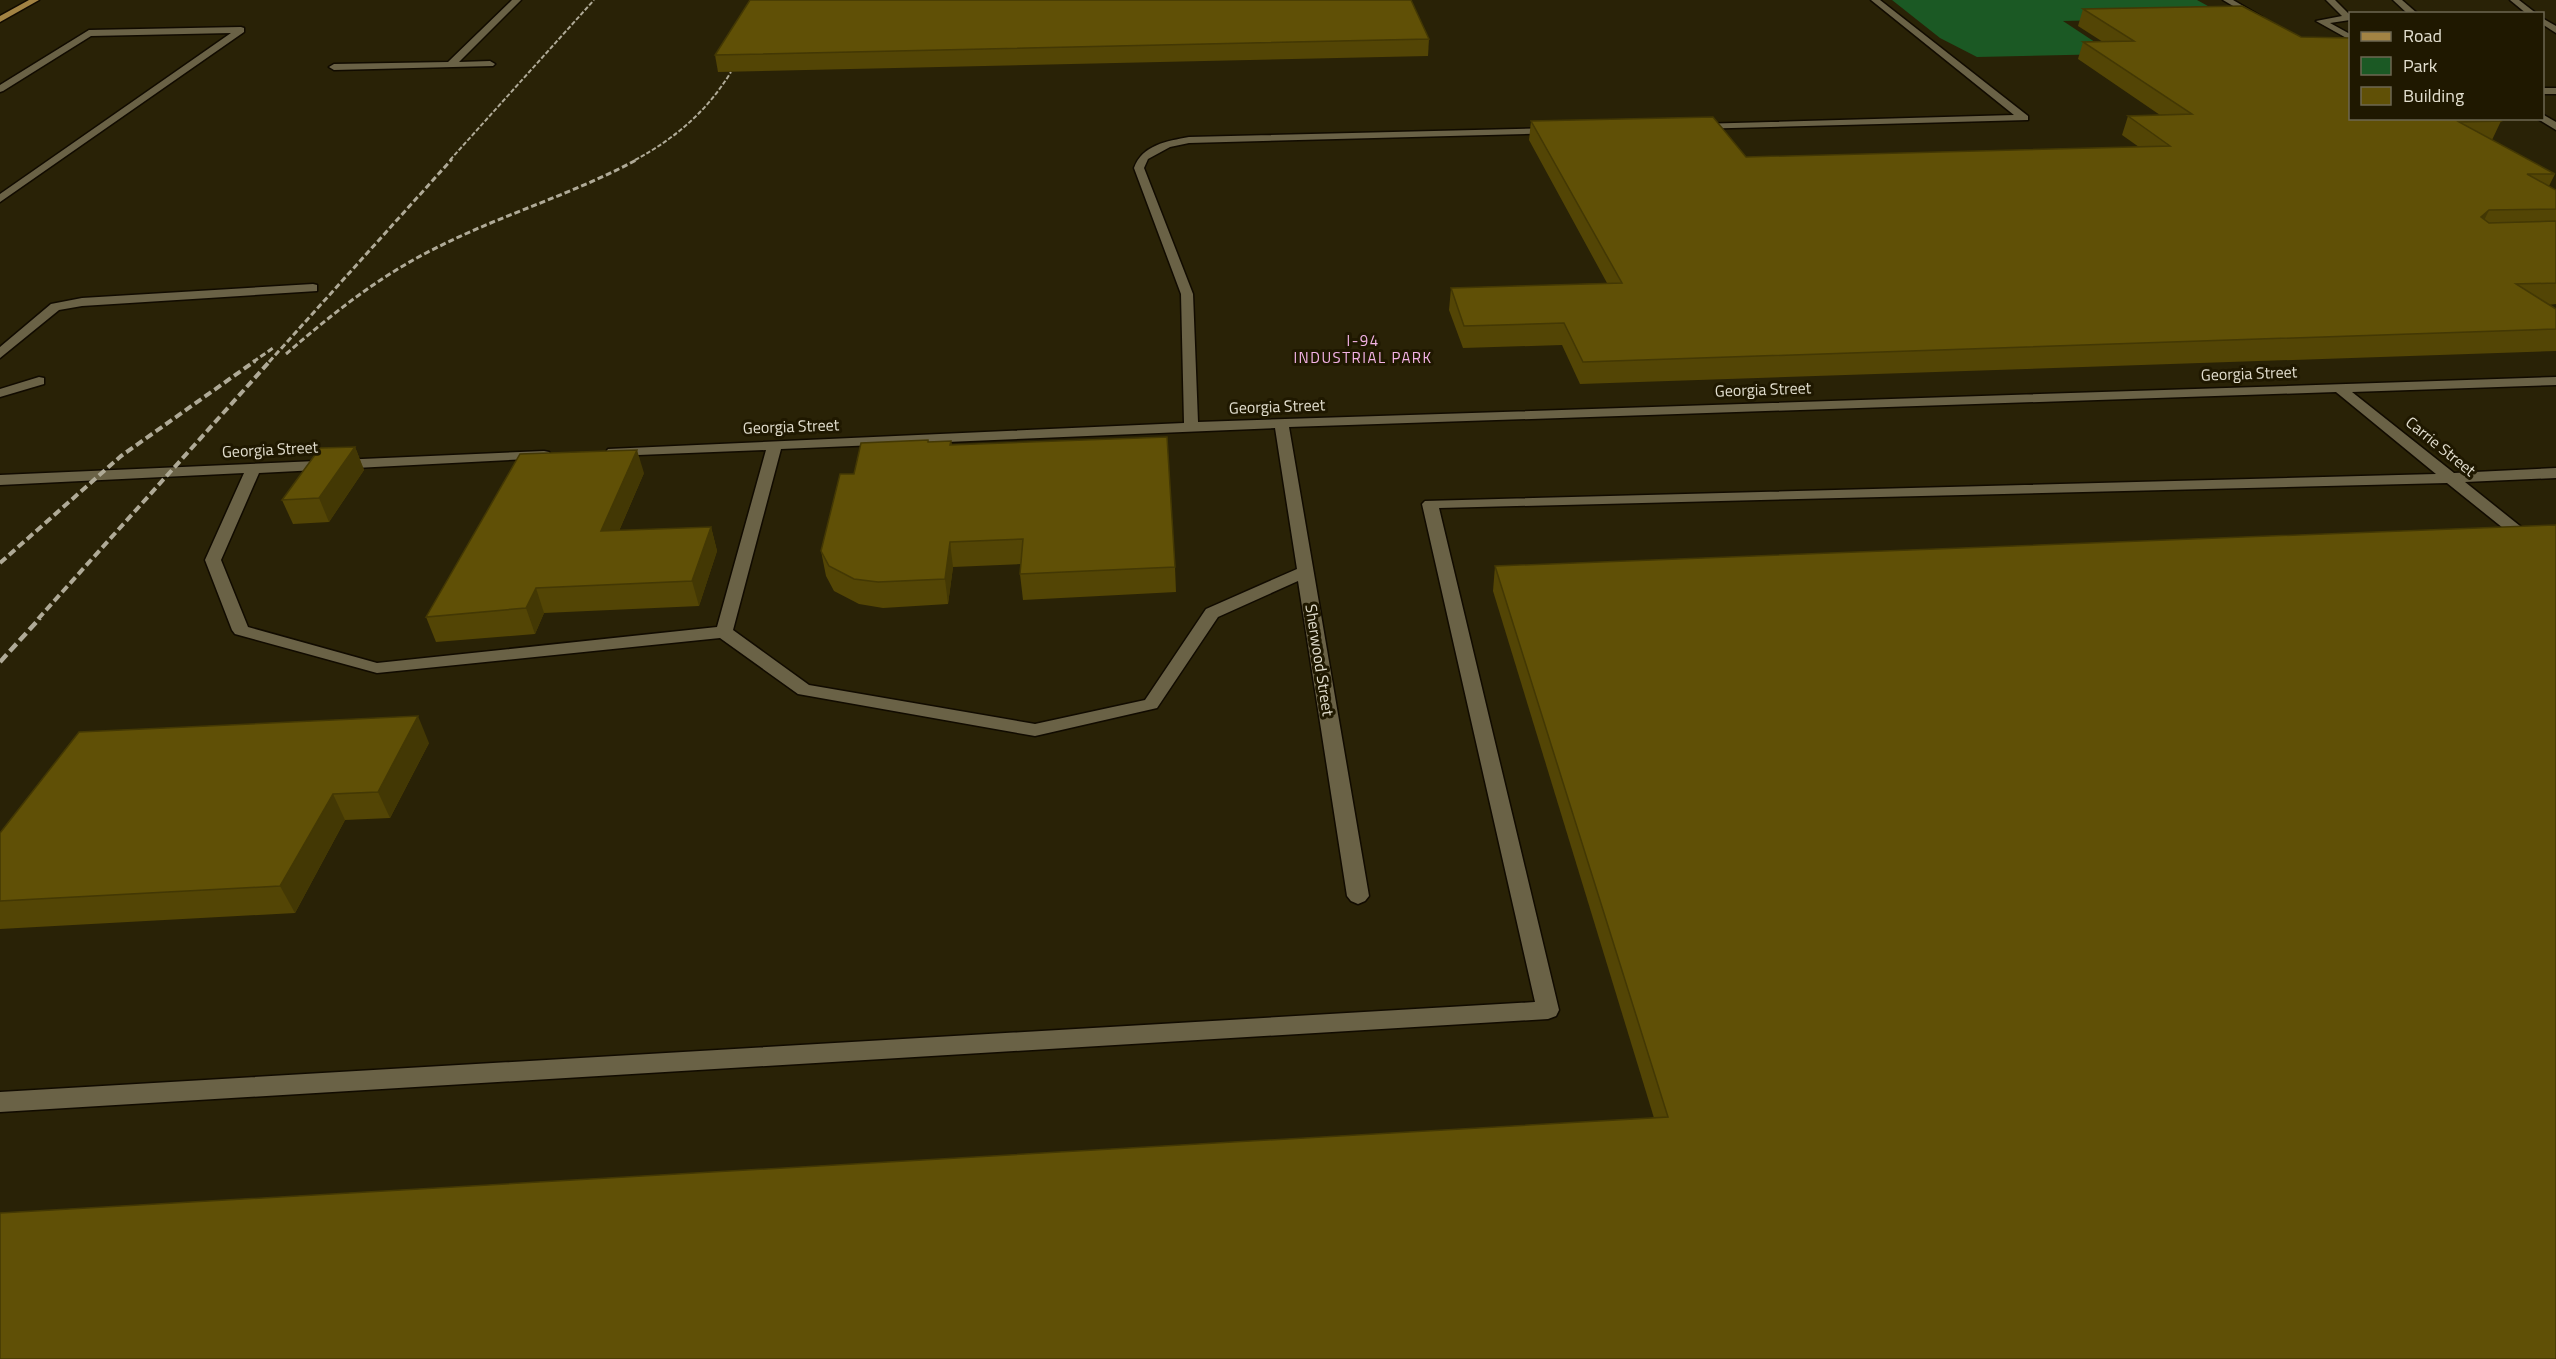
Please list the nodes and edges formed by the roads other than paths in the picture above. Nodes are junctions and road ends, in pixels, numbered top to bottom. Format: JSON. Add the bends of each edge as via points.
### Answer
{"nodes":[{"id":1,"x":35,"y":0,"type":"edge"},
{"id":2,"x":517,"y":0,"type":"edge"},
{"id":3,"x":1875,"y":0,"type":"edge"},
{"id":4,"x":2227,"y":0,"type":"edge"},
{"id":5,"x":2330,"y":0,"type":"edge"},
{"id":6,"x":2397,"y":0,"type":"edge"},
{"id":7,"x":2514,"y":0,"type":"edge"},
{"id":8,"x":2412,"y":12,"type":"edge"},
{"id":9,"x":2530,"y":12,"type":"edge"},
{"id":10,"x":2349,"y":18,"type":"edge"},
{"id":11,"x":2349,"y":18,"type":"edge"},
{"id":12,"x":0,"y":19,"type":"edge"},
{"id":13,"x":2544,"y":21,"type":"edge"},
{"id":14,"x":2269,"y":22,"type":"edge"},
{"id":15,"x":2556,"y":30,"type":"edge"},
{"id":16,"x":2349,"y":37,"type":"edge"},
{"id":17,"x":2330,"y":38,"type":"edge"},
{"id":18,"x":2349,"y":38,"type":"edge"},
{"id":19,"x":490,"y":64,"type":"dead end"},
{"id":20,"x":449,"y":66,"type":"junction"},
{"id":21,"x":334,"y":67,"type":"dead end"},
{"id":22,"x":0,"y":89,"type":"edge"},
{"id":23,"x":2544,"y":119,"type":"edge"},
{"id":24,"x":1690,"y":127,"type":"edge"},
{"id":25,"x":2556,"y":128,"type":"edge"},
{"id":26,"x":1570,"y":130,"type":"edge"},
{"id":27,"x":0,"y":199,"type":"edge"},
{"id":28,"x":313,"y":288,"type":"dead end"},
{"id":29,"x":0,"y":354,"type":"edge"},
{"id":30,"x":39,"y":381,"type":"dead end"},
{"id":31,"x":2556,"y":381,"type":"edge"},
{"id":32,"x":2339,"y":388,"type":"junction"},
{"id":33,"x":0,"y":393,"type":"edge"},
{"id":34,"x":1281,"y":423,"type":"junction"},
{"id":35,"x":1191,"y":427,"type":"junction"},
{"id":36,"x":775,"y":445,"type":"junction"},
{"id":37,"x":597,"y":452,"type":"edge"},
{"id":38,"x":561,"y":454,"type":"edge"},
{"id":39,"x":254,"y":468,"type":"junction"},
{"id":40,"x":2556,"y":473,"type":"edge"},
{"id":41,"x":2452,"y":478,"type":"junction"},
{"id":42,"x":7,"y":479,"type":"edge"},
{"id":43,"x":0,"y":493,"type":"edge"},
{"id":44,"x":2519,"y":533,"type":"edge"},
{"id":45,"x":1306,"y":571,"type":"junction"},
{"id":46,"x":724,"y":632,"type":"junction"},
{"id":47,"x":1358,"y":896,"type":"dead end"},
{"id":48,"x":0,"y":1102,"type":"edge"}],
"edges":[{"from":1,"to":12,"type":"main road"},
{"from":2,"to":20,"type":"street"},
{"from":3,"to":24,"type":"street","via":[[2024,118]]},
{"from":4,"to":14,"type":"street"},
{"from":5,"to":11,"type":"street"},
{"from":6,"to":8,"type":"street"},
{"from":7,"to":9,"type":"street"},
{"from":10,"to":16,"type":"street","via":[[2320,21]]},
{"from":13,"to":15,"type":"street"},
{"from":17,"to":18,"type":"street"},
{"from":19,"to":20,"type":"street"},
{"from":20,"to":21,"type":"street"},
{"from":22,"to":27,"type":"street","via":[[89,33],[241,30]]},
{"from":23,"to":25,"type":"street"},
{"from":26,"to":35,"type":"street","via":[[1189,140],[1167,144],[1143,157],[1139,168],[1187,294]]},
{"from":28,"to":29,"type":"street","via":[[82,302],[55,307]]},
{"from":30,"to":33,"type":"street"},
{"from":31,"to":32,"type":"street","name":"Georgia Street"},
{"from":32,"to":34,"type":"street","name":"Georgia Street"},
{"from":32,"to":41,"type":"street","name":"Carrie Street"},
{"from":34,"to":35,"type":"street","name":"Georgia Street"},
{"from":34,"to":45,"type":"street","name":"Sherwood Street"},
{"from":35,"to":36,"type":"street","name":"Georgia Street"},
{"from":36,"to":37,"type":"street","name":"Georgia Street"},
{"from":36,"to":46,"type":"street"},
{"from":38,"to":39,"type":"street","name":"Georgia Street"},
{"from":39,"to":42,"type":"street","name":"Georgia Street"},
{"from":39,"to":46,"type":"street","via":[[213,560],[241,630],[377,668]]},
{"from":40,"to":41,"type":"street"},
{"from":41,"to":44,"type":"street","name":"Carrie Street"},
{"from":41,"to":48,"type":"street","via":[[1430,504],[1548,1011]]},
{"from":42,"to":43,"type":"street"},
{"from":45,"to":46,"type":"street","via":[[1212,613],[1150,704],[1035,729],[804,690]]},
{"from":45,"to":47,"type":"street","name":"Sherwood Street"}]}
